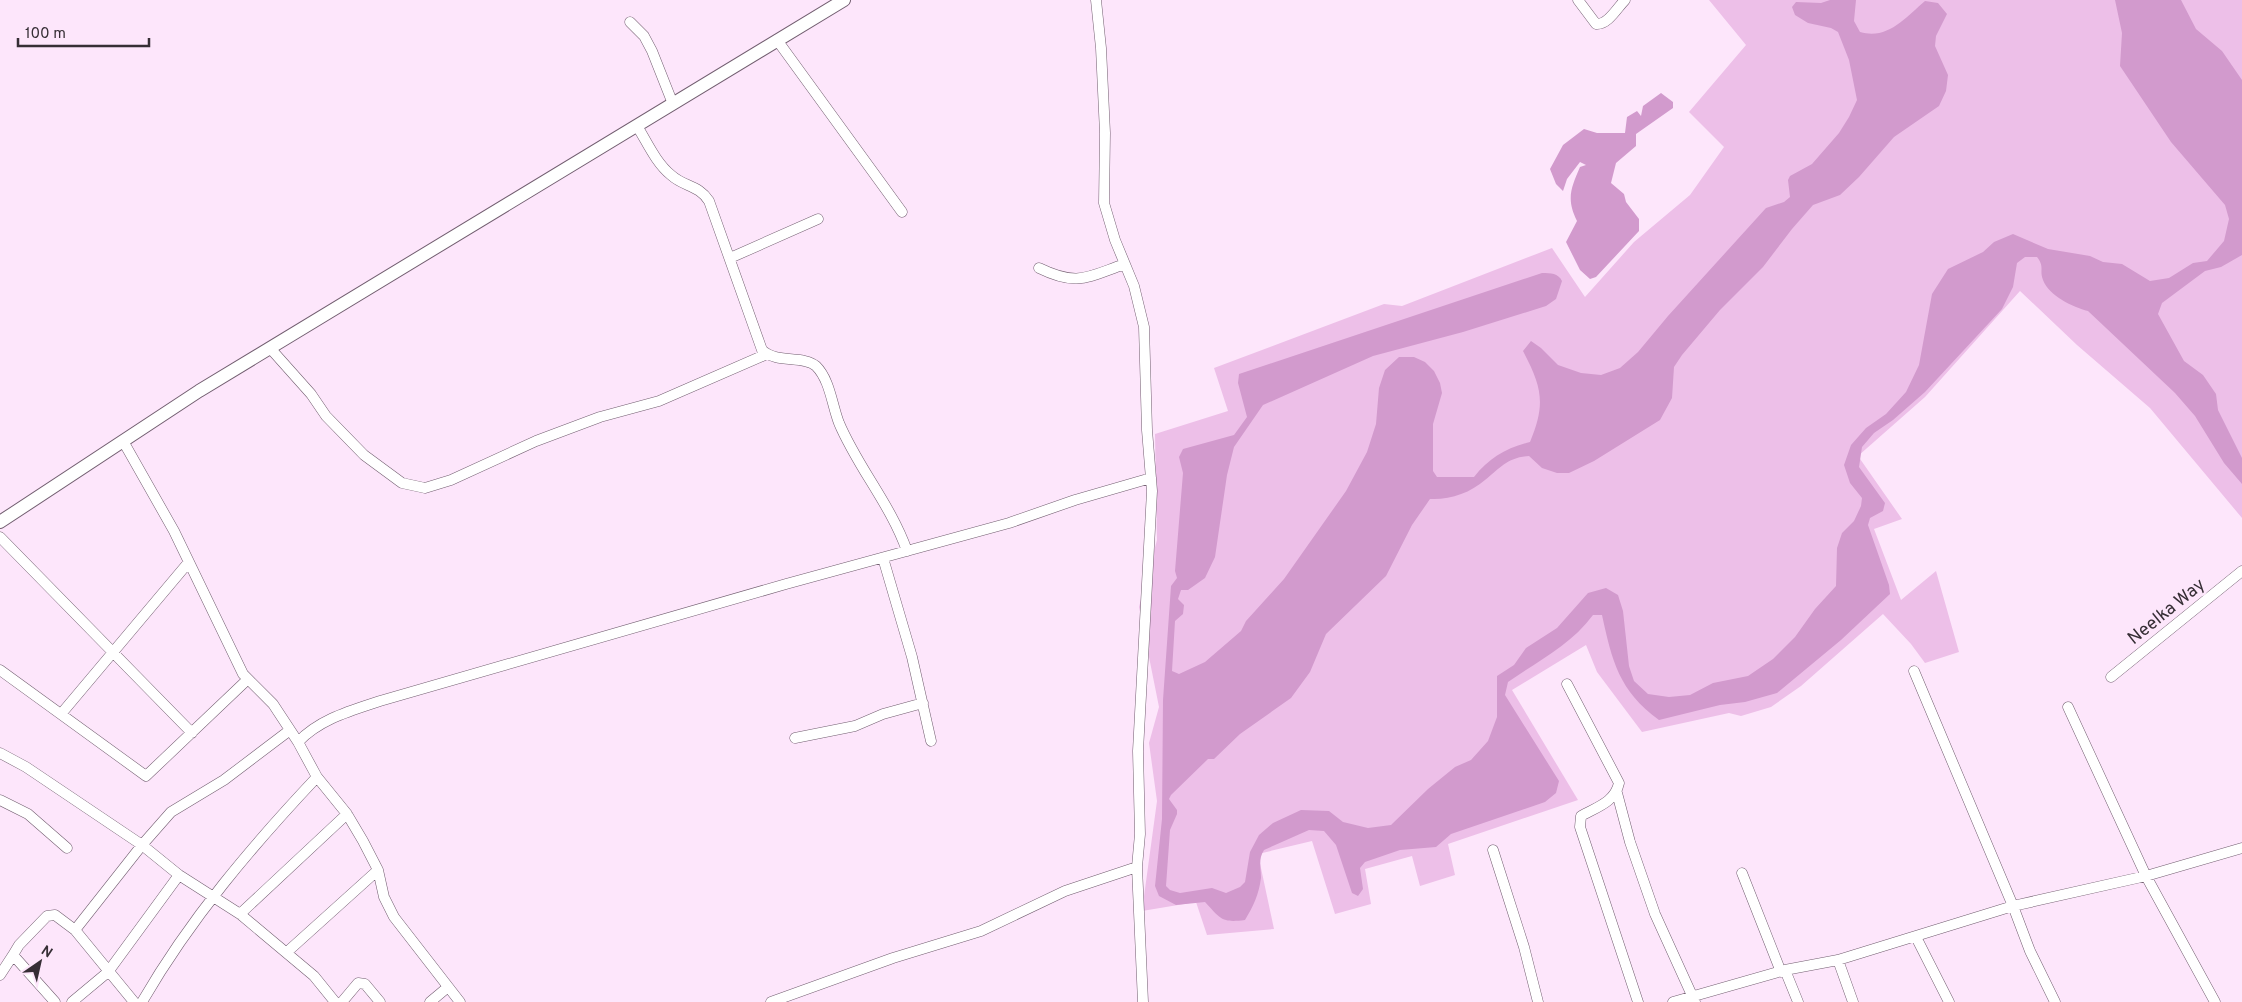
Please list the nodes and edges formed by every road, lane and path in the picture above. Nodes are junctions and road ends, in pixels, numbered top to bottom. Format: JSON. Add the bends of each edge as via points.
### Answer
{"nodes":[{"id":1,"x":844,"y":0,"type":"edge"},
{"id":2,"x":1096,"y":0,"type":"edge"},
{"id":3,"x":1578,"y":0,"type":"edge"},
{"id":4,"x":1625,"y":0,"type":"edge"},
{"id":5,"x":630,"y":22,"type":"dead end"},
{"id":6,"x":777,"y":40,"type":"junction"},
{"id":7,"x":673,"y":104,"type":"junction"},
{"id":8,"x":637,"y":126,"type":"junction"},
{"id":9,"x":902,"y":212,"type":"dead end"},
{"id":10,"x":818,"y":219,"type":"dead end"},
{"id":11,"x":730,"y":258,"type":"junction"},
{"id":12,"x":1125,"y":264,"type":"junction"},
{"id":13,"x":1039,"y":268,"type":"dead end"},
{"id":14,"x":270,"y":348,"type":"junction"},
{"id":15,"x":767,"y":354,"type":"junction"},
{"id":16,"x":124,"y":441,"type":"junction"},
{"id":17,"x":1151,"y":478,"type":"junction"},
{"id":18,"x":0,"y":522,"type":"edge"},
{"id":19,"x":0,"y":537,"type":"edge"},
{"id":20,"x":907,"y":551,"type":"junction"},
{"id":21,"x":882,"y":558,"type":"junction"},
{"id":22,"x":188,"y":563,"type":"junction"},
{"id":23,"x":2242,"y":571,"type":"edge"},
{"id":24,"x":113,"y":652,"type":"junction"},
{"id":25,"x":0,"y":670,"type":"edge"},
{"id":26,"x":1914,"y":671,"type":"dead end"},
{"id":27,"x":2111,"y":677,"type":"dead end"},
{"id":28,"x":248,"y":679,"type":"junction"},
{"id":29,"x":1567,"y":684,"type":"dead end"},
{"id":30,"x":923,"y":703,"type":"junction"},
{"id":31,"x":2068,"y":707,"type":"dead end"},
{"id":32,"x":61,"y":714,"type":"junction"},
{"id":33,"x":290,"y":730,"type":"junction"},
{"id":34,"x":192,"y":732,"type":"junction"},
{"id":35,"x":795,"y":738,"type":"dead end"},
{"id":36,"x":931,"y":741,"type":"dead end"},
{"id":37,"x":298,"y":742,"type":"junction"},
{"id":38,"x":0,"y":754,"type":"edge"},
{"id":39,"x":317,"y":777,"type":"junction"},
{"id":40,"x":1617,"y":793,"type":"junction"},
{"id":41,"x":0,"y":800,"type":"edge"},
{"id":42,"x":347,"y":814,"type":"junction"},
{"id":43,"x":142,"y":845,"type":"junction"},
{"id":44,"x":67,"y":848,"type":"dead end"},
{"id":45,"x":2242,"y":848,"type":"edge"},
{"id":46,"x":1493,"y":850,"type":"dead end"},
{"id":47,"x":1137,"y":867,"type":"junction"},
{"id":48,"x":378,"y":870,"type":"junction"},
{"id":49,"x":1742,"y":872,"type":"dead end"},
{"id":50,"x":180,"y":875,"type":"junction"},
{"id":51,"x":2146,"y":876,"type":"junction"},
{"id":52,"x":213,"y":898,"type":"junction"},
{"id":53,"x":2013,"y":906,"type":"junction"},
{"id":54,"x":240,"y":914,"type":"junction"},
{"id":55,"x":75,"y":930,"type":"junction"},
{"id":56,"x":1916,"y":937,"type":"junction"},
{"id":57,"x":287,"y":952,"type":"junction"},
{"id":58,"x":13,"y":955,"type":"junction"},
{"id":59,"x":1838,"y":960,"type":"junction"},
{"id":60,"x":1783,"y":971,"type":"junction"},
{"id":61,"x":108,"y":972,"type":"junction"},
{"id":62,"x":0,"y":975,"type":"edge"},
{"id":63,"x":448,"y":986,"type":"junction"},
{"id":64,"x":1695,"y":1000,"type":"edge"},
{"id":65,"x":55,"y":1002,"type":"edge"},
{"id":66,"x":72,"y":1002,"type":"edge"},
{"id":67,"x":134,"y":1002,"type":"edge"},
{"id":68,"x":142,"y":1002,"type":"edge"},
{"id":69,"x":335,"y":1002,"type":"edge"},
{"id":70,"x":342,"y":1002,"type":"edge"},
{"id":71,"x":380,"y":1002,"type":"edge"},
{"id":72,"x":430,"y":1002,"type":"edge"},
{"id":73,"x":460,"y":1002,"type":"edge"},
{"id":74,"x":771,"y":1002,"type":"edge"},
{"id":75,"x":1143,"y":1002,"type":"edge"},
{"id":76,"x":1538,"y":1002,"type":"edge"},
{"id":77,"x":1638,"y":1002,"type":"edge"},
{"id":78,"x":1673,"y":1002,"type":"edge"},
{"id":79,"x":1798,"y":1002,"type":"edge"},
{"id":80,"x":1854,"y":1002,"type":"edge"},
{"id":81,"x":1949,"y":1002,"type":"edge"},
{"id":82,"x":2055,"y":1002,"type":"edge"},
{"id":83,"x":2215,"y":1002,"type":"edge"}],
"edges":[{"from":1,"to":6,"type":"street"},
{"from":2,"to":12,"type":"street","via":[[1102,48],[1104,203]]},
{"from":3,"to":4,"type":"street","via":[[1591,20],[1600,24]]},
{"from":5,"to":7,"type":"street","via":[[644,36],[652,51]]},
{"from":6,"to":7,"type":"street"},
{"from":6,"to":9,"type":"street"},
{"from":7,"to":8,"type":"street"},
{"from":8,"to":11,"type":"street","via":[[669,174],[705,194]]},
{"from":8,"to":14,"type":"street"},
{"from":10,"to":11,"type":"street"},
{"from":11,"to":15,"type":"street","via":[[757,340]]},
{"from":12,"to":13,"type":"street","via":[[1078,280],[1065,279]]},
{"from":12,"to":17,"type":"street","via":[[1144,327]]},
{"from":14,"to":15,"type":"street","via":[[326,416],[364,455],[402,483],[425,488],[600,417],[659,401]]},
{"from":14,"to":16,"type":"street"},
{"from":15,"to":20,"type":"street","via":[[812,363],[818,368],[854,454],[881,495]]},
{"from":16,"to":18,"type":"street"},
{"from":16,"to":22,"type":"street"},
{"from":17,"to":20,"type":"street"},
{"from":17,"to":47,"type":"street","via":[[1138,751],[1140,834]]},
{"from":19,"to":24,"type":"street"},
{"from":20,"to":21,"type":"street"},
{"from":21,"to":30,"type":"street"},
{"from":21,"to":37,"type":"street","via":[[380,701],[324,722]]},
{"from":22,"to":24,"type":"street"},
{"from":22,"to":28,"type":"street"},
{"from":23,"to":27,"type":"street","name":"Neelka Way"},
{"from":24,"to":32,"type":"street"},
{"from":24,"to":34,"type":"street"},
{"from":25,"to":32,"type":"street"},
{"from":26,"to":53,"type":"street"},
{"from":28,"to":33,"type":"street","via":[[273,704]]},
{"from":28,"to":34,"type":"street"},
{"from":29,"to":40,"type":"street","via":[[1619,783]]},
{"from":30,"to":35,"type":"street","via":[[855,726]]},
{"from":30,"to":36,"type":"street"},
{"from":31,"to":51,"type":"street"},
{"from":32,"to":34,"type":"street","via":[[146,776]]},
{"from":33,"to":37,"type":"street"},
{"from":33,"to":43,"type":"street","via":[[224,780],[171,812]]},
{"from":37,"to":39,"type":"street"},
{"from":38,"to":43,"type":"street","via":[[26,767]]},
{"from":39,"to":42,"type":"street"},
{"from":39,"to":52,"type":"street","via":[[264,833]]},
{"from":40,"to":64,"type":"street","via":[[1655,914]]},
{"from":40,"to":77,"type":"street","via":[[1581,816],[1580,827]]},
{"from":41,"to":44,"type":"street","via":[[28,814]]},
{"from":42,"to":48,"type":"street"},
{"from":42,"to":54,"type":"street"},
{"from":43,"to":50,"type":"street"},
{"from":43,"to":55,"type":"street"},
{"from":45,"to":51,"type":"street"},
{"from":46,"to":76,"type":"street"},
{"from":47,"to":74,"type":"street","via":[[1065,891],[981,931]]},
{"from":47,"to":75,"type":"street"},
{"from":48,"to":57,"type":"street"},
{"from":48,"to":63,"type":"street","via":[[384,896],[394,917]]},
{"from":49,"to":60,"type":"street"},
{"from":50,"to":52,"type":"street"},
{"from":50,"to":61,"type":"street"},
{"from":51,"to":53,"type":"street"},
{"from":51,"to":83,"type":"street"},
{"from":52,"to":54,"type":"street"},
{"from":52,"to":68,"type":"street"},
{"from":53,"to":56,"type":"street"},
{"from":53,"to":82,"type":"street","via":[[2033,959]]},
{"from":54,"to":57,"type":"street"},
{"from":55,"to":58,"type":"street","via":[[60,917],[47,916]]},
{"from":55,"to":61,"type":"street"},
{"from":56,"to":59,"type":"street"},
{"from":56,"to":81,"type":"street"},
{"from":57,"to":69,"type":"street","via":[[314,976]]},
{"from":58,"to":62,"type":"street"},
{"from":58,"to":65,"type":"street"},
{"from":59,"to":60,"type":"street"},
{"from":59,"to":80,"type":"street"},
{"from":60,"to":64,"type":"street"},
{"from":60,"to":79,"type":"street"},
{"from":61,"to":66,"type":"street"},
{"from":61,"to":67,"type":"street"},
{"from":63,"to":72,"type":"street"},
{"from":63,"to":73,"type":"street"},
{"from":64,"to":78,"type":"street"},
{"from":70,"to":71,"type":"street","via":[[358,983],[365,984]]}]}
